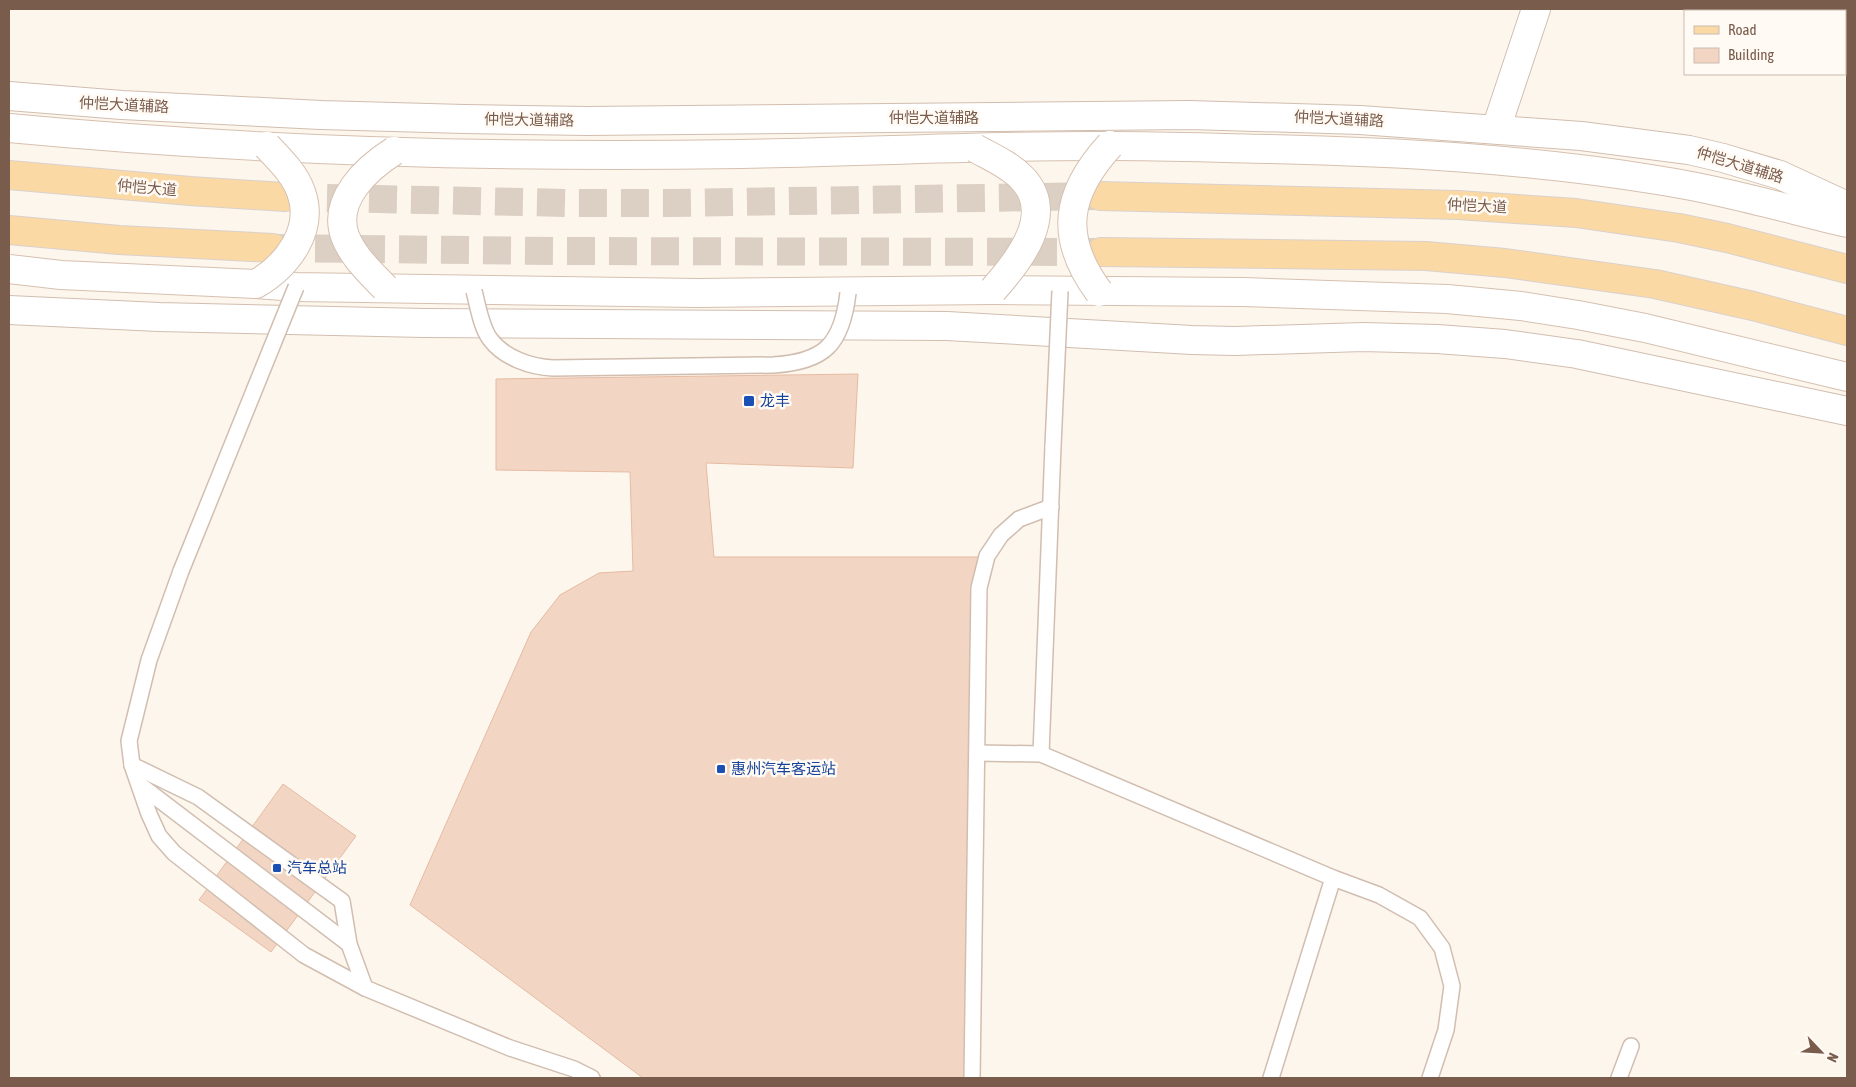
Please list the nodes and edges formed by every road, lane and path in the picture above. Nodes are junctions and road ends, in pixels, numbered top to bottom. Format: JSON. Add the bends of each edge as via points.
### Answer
{"nodes":[{"id":1,"x":1536,"y":9,"type":"edge"},
{"id":2,"x":9,"y":96,"type":"edge"},
{"id":3,"x":9,"y":128,"type":"edge"},
{"id":4,"x":1496,"y":128,"type":"junction"},
{"id":5,"x":267,"y":146,"type":"junction"},
{"id":6,"x":1110,"y":146,"type":"junction"},
{"id":7,"x":975,"y":148,"type":"junction"},
{"id":8,"x":394,"y":151,"type":"junction"},
{"id":9,"x":9,"y":175,"type":"edge"},
{"id":10,"x":1100,"y":196,"type":"tunnel mouth"},
{"id":11,"x":285,"y":197,"type":"tunnel mouth"},
{"id":12,"x":1847,"y":206,"type":"edge"},
{"id":13,"x":1847,"y":223,"type":"edge"},
{"id":14,"x":9,"y":230,"type":"edge"},
{"id":15,"x":273,"y":248,"type":"tunnel mouth"},
{"id":16,"x":1101,"y":252,"type":"tunnel mouth"},
{"id":17,"x":9,"y":269,"type":"edge"},
{"id":18,"x":1847,"y":269,"type":"edge"},
{"id":19,"x":256,"y":284,"type":"junction"},
{"id":20,"x":296,"y":287,"type":"junction"},
{"id":21,"x":385,"y":288,"type":"junction"},
{"id":22,"x":993,"y":290,"type":"junction"},
{"id":23,"x":474,"y":291,"type":"junction"},
{"id":24,"x":1060,"y":291,"type":"junction"},
{"id":25,"x":1100,"y":292,"type":"junction"},
{"id":26,"x":848,"y":293,"type":"junction"},
{"id":27,"x":9,"y":310,"type":"edge"},
{"id":28,"x":1847,"y":331,"type":"edge"},
{"id":29,"x":1847,"y":377,"type":"edge"},
{"id":30,"x":1847,"y":411,"type":"edge"},
{"id":31,"x":1050,"y":507,"type":"junction"},
{"id":32,"x":977,"y":753,"type":"junction"},
{"id":33,"x":1041,"y":754,"type":"junction"},
{"id":34,"x":132,"y":765,"type":"junction"},
{"id":35,"x":140,"y":785,"type":"junction"},
{"id":36,"x":1333,"y":878,"type":"junction"},
{"id":37,"x":349,"y":944,"type":"junction"},
{"id":38,"x":365,"y":988,"type":"junction"},
{"id":39,"x":1631,"y":1046,"type":"dead end"},
{"id":40,"x":592,"y":1078,"type":"edge"},
{"id":41,"x":972,"y":1078,"type":"edge"},
{"id":42,"x":1271,"y":1078,"type":"edge"},
{"id":43,"x":1430,"y":1078,"type":"edge"},
{"id":44,"x":1619,"y":1078,"type":"edge"}],
"edges":[{"from":1,"to":4,"type":"main road"},
{"from":2,"to":4,"type":"main road","name":"仲恺大道辅路","via":[[122,105],[437,119],[586,121],[1234,116]]},
{"from":3,"to":5,"type":"main road","name":"仲恺大道辅路"},
{"from":4,"to":12,"type":"main road","name":"仲恺大道辅路","via":[[1689,150],[1780,175]]},
{"from":5,"to":8,"type":"main road","name":"仲恺大道辅路"},
{"from":5,"to":19,"type":"main road","bridge":true,"via":[[298,184],[304,210],[300,236],[287,259]]},
{"from":6,"to":7,"type":"main road","name":"仲恺大道辅路","bridge":true},
{"from":6,"to":13,"type":"main road","name":"仲恺大道辅路","via":[[1362,151],[1513,162],[1682,184]]},
{"from":6,"to":25,"type":"main road","bridge":true,"via":[[1081,188],[1071,222],[1076,247]]},
{"from":7,"to":8,"type":"main road","name":"仲恺大道辅路","via":[[718,154]]},
{"from":7,"to":22,"type":"main road","bridge":true,"via":[[1022,178],[1032,193],[1035,205],[1034,225],[1026,246]]},
{"from":8,"to":21,"type":"main road","bridge":true,"via":[[358,182],[346,202],[342,217],[344,234],[353,252]]},
{"from":9,"to":11,"type":"main road","name":"仲恺大道"},
{"from":10,"to":18,"type":"main road","name":"仲恺大道","via":[[1458,204],[1576,213],[1718,236]]},
{"from":14,"to":15,"type":"main road"},
{"from":16,"to":28,"type":"main road","via":[[1426,256],[1505,263],[1655,284]]},
{"from":17,"to":19,"type":"main road","bridge":true,"via":[[61,275]]},
{"from":19,"to":20,"type":"main road"},
{"from":20,"to":21,"type":"main road"},
{"from":20,"to":34,"type":"lane","bridge":true,"via":[[181,570],[149,660],[129,741]]},
{"from":21,"to":23,"type":"main road"},
{"from":22,"to":24,"type":"main road"},
{"from":22,"to":26,"type":"main road"},
{"from":23,"to":26,"type":"main road"},
{"from":23,"to":26,"type":"lane","bridge":true,"via":[[493,343],[524,363],[553,368],[773,365],[805,360],[822,351],[839,333]]},
{"from":24,"to":25,"type":"main road"},
{"from":24,"to":31,"type":"lane","bridge":true},
{"from":25,"to":29,"type":"main road","via":[[1404,296],[1484,302],[1646,328]]},
{"from":27,"to":30,"type":"main road","via":[[424,323],[947,326],[1235,341],[1363,337],[1437,339],[1577,354]]},
{"from":31,"to":32,"type":"lane","via":[[1019,519],[1001,535],[987,556],[979,588]]},
{"from":31,"to":33,"type":"lane"},
{"from":32,"to":33,"type":"lane"},
{"from":32,"to":41,"type":"lane"},
{"from":33,"to":36,"type":"lane"},
{"from":34,"to":35,"type":"lane"},
{"from":34,"to":37,"type":"lane","via":[[198,798],[342,901]]},
{"from":35,"to":37,"type":"lane"},
{"from":35,"to":38,"type":"lane","via":[[159,836],[174,853],[304,955]]},
{"from":36,"to":42,"type":"lane"},
{"from":36,"to":43,"type":"lane","via":[[1379,895],[1420,918],[1442,948],[1452,986],[1446,1030]]},
{"from":37,"to":38,"type":"lane"},
{"from":38,"to":40,"type":"lane"},
{"from":39,"to":44,"type":"lane"}]}
